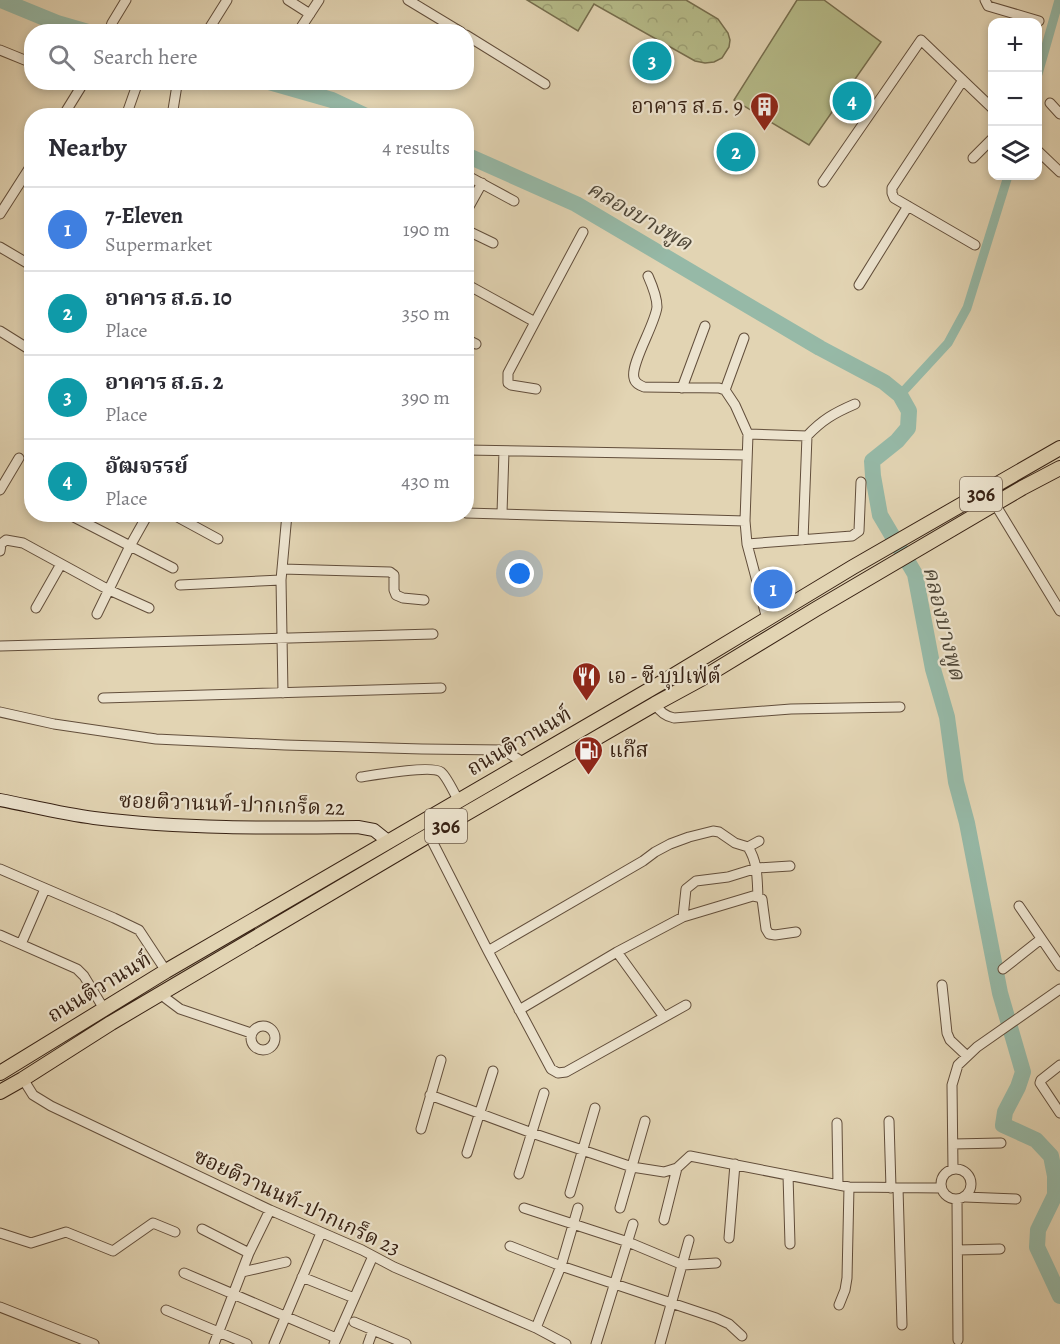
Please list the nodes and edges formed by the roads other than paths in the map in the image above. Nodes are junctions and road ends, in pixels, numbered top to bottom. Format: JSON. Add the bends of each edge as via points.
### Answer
{"nodes":[{"id":1,"x":126,"y":0,"type":"edge"},
{"id":2,"x":227,"y":0,"type":"edge"},
{"id":3,"x":288,"y":0,"type":"edge"},
{"id":4,"x":319,"y":0,"type":"edge"},
{"id":5,"x":408,"y":0,"type":"edge"},
{"id":6,"x":985,"y":0,"type":"edge"},
{"id":7,"x":310,"y":14,"type":"junction"},
{"id":8,"x":1029,"y":18,"type":"edge"},
{"id":9,"x":113,"y":24,"type":"edge"},
{"id":10,"x":212,"y":24,"type":"edge"},
{"id":11,"x":304,"y":24,"type":"edge"},
{"id":12,"x":448,"y":24,"type":"edge"},
{"id":13,"x":474,"y":40,"type":"edge"},
{"id":14,"x":0,"y":50,"type":"edge"},
{"id":15,"x":24,"y":60,"type":"edge"},
{"id":16,"x":963,"y":80,"type":"junction"},
{"id":17,"x":545,"y":84,"type":"dead end"},
{"id":18,"x":79,"y":90,"type":"edge"},
{"id":19,"x":135,"y":90,"type":"edge"},
{"id":20,"x":176,"y":90,"type":"edge"},
{"id":21,"x":988,"y":103,"type":"edge"},
{"id":22,"x":1050,"y":103,"type":"dead end"},
{"id":23,"x":68,"y":108,"type":"edge"},
{"id":24,"x":129,"y":108,"type":"edge"},
{"id":25,"x":173,"y":108,"type":"edge"},
{"id":26,"x":1060,"y":114,"type":"edge"},
{"id":27,"x":988,"y":144,"type":"edge"},
{"id":28,"x":1042,"y":155,"type":"edge"},
{"id":29,"x":973,"y":158,"type":"dead end"},
{"id":30,"x":1060,"y":171,"type":"edge"},
{"id":31,"x":474,"y":179,"type":"edge"},
{"id":32,"x":24,"y":182,"type":"edge"},
{"id":33,"x":823,"y":182,"type":"dead end"},
{"id":34,"x":482,"y":183,"type":"junction"},
{"id":35,"x":474,"y":198,"type":"edge"},
{"id":36,"x":514,"y":201,"type":"dead end"},
{"id":37,"x":908,"y":206,"type":"junction"},
{"id":38,"x":0,"y":214,"type":"edge"},
{"id":39,"x":583,"y":232,"type":"dead end"},
{"id":40,"x":474,"y":234,"type":"edge"},
{"id":41,"x":493,"y":243,"type":"dead end"},
{"id":42,"x":975,"y":245,"type":"dead end"},
{"id":43,"x":0,"y":247,"type":"edge"},
{"id":44,"x":24,"y":261,"type":"edge"},
{"id":45,"x":648,"y":276,"type":"dead end"},
{"id":46,"x":859,"y":285,"type":"dead end"},
{"id":47,"x":474,"y":288,"type":"edge"},
{"id":48,"x":536,"y":322,"type":"junction"},
{"id":49,"x":705,"y":326,"type":"dead end"},
{"id":50,"x":0,"y":332,"type":"edge"},
{"id":51,"x":744,"y":338,"type":"dead end"},
{"id":52,"x":24,"y":346,"type":"edge"},
{"id":53,"x":682,"y":388,"type":"junction"},
{"id":54,"x":536,"y":389,"type":"dead end"},
{"id":55,"x":725,"y":390,"type":"junction"},
{"id":56,"x":855,"y":404,"type":"dead end"},
{"id":57,"x":748,"y":434,"type":"junction"},
{"id":58,"x":807,"y":436,"type":"junction"},
{"id":59,"x":1060,"y":448,"type":"edge"},
{"id":60,"x":474,"y":450,"type":"edge"},
{"id":61,"x":504,"y":451,"type":"junction"},
{"id":62,"x":747,"y":455,"type":"junction"},
{"id":63,"x":19,"y":458,"type":"dead end"},
{"id":64,"x":1060,"y":468,"type":"edge"},
{"id":65,"x":861,"y":482,"type":"dead end"},
{"id":66,"x":0,"y":490,"type":"edge"},
{"id":67,"x":994,"y":504,"type":"junction"},
{"id":68,"x":474,"y":513,"type":"edge"},
{"id":69,"x":502,"y":513,"type":"junction"},
{"id":70,"x":746,"y":521,"type":"junction"},
{"id":71,"x":84,"y":522,"type":"edge"},
{"id":72,"x":144,"y":522,"type":"edge"},
{"id":73,"x":187,"y":522,"type":"edge"},
{"id":74,"x":286,"y":522,"type":"edge"},
{"id":75,"x":218,"y":538,"type":"dead end"},
{"id":76,"x":803,"y":540,"type":"junction"},
{"id":77,"x":747,"y":544,"type":"junction"},
{"id":78,"x":130,"y":546,"type":"junction"},
{"id":79,"x":0,"y":551,"type":"edge"},
{"id":80,"x":61,"y":564,"type":"junction"},
{"id":81,"x":172,"y":568,"type":"dead end"},
{"id":82,"x":282,"y":569,"type":"junction"},
{"id":83,"x":281,"y":580,"type":"junction"},
{"id":84,"x":180,"y":585,"type":"dead end"},
{"id":85,"x":109,"y":590,"type":"junction"},
{"id":86,"x":424,"y":600,"type":"dead end"},
{"id":87,"x":36,"y":608,"type":"dead end"},
{"id":88,"x":149,"y":608,"type":"dead end"},
{"id":89,"x":1060,"y":611,"type":"edge"},
{"id":90,"x":97,"y":614,"type":"dead end"},
{"id":91,"x":767,"y":619,"type":"junction"},
{"id":92,"x":433,"y":634,"type":"dead end"},
{"id":93,"x":282,"y":638,"type":"junction"},
{"id":94,"x":0,"y":646,"type":"edge"},
{"id":95,"x":441,"y":688,"type":"dead end"},
{"id":96,"x":283,"y":693,"type":"junction"},
{"id":97,"x":103,"y":698,"type":"dead end"},
{"id":98,"x":655,"y":704,"type":"junction"},
{"id":99,"x":900,"y":707,"type":"dead end"},
{"id":100,"x":0,"y":712,"type":"edge"},
{"id":101,"x":523,"y":762,"type":"junction"},
{"id":102,"x":360,"y":777,"type":"dead end"},
{"id":103,"x":0,"y":800,"type":"edge"},
{"id":104,"x":458,"y":800,"type":"junction"},
{"id":105,"x":429,"y":836,"type":"junction"},
{"id":106,"x":389,"y":842,"type":"junction"},
{"id":107,"x":759,"y":842,"type":"dead end"},
{"id":108,"x":748,"y":847,"type":"junction"},
{"id":109,"x":397,"y":854,"type":"junction"},
{"id":110,"x":790,"y":866,"type":"dead end"},
{"id":111,"x":757,"y":868,"type":"junction"},
{"id":112,"x":0,"y":870,"type":"edge"},
{"id":113,"x":45,"y":889,"type":"junction"},
{"id":114,"x":758,"y":897,"type":"junction"},
{"id":115,"x":1019,"y":906,"type":"dead end"},
{"id":116,"x":683,"y":917,"type":"junction"},
{"id":117,"x":796,"y":932,"type":"dead end"},
{"id":118,"x":0,"y":935,"type":"edge"},
{"id":119,"x":1041,"y":939,"type":"junction"},
{"id":120,"x":21,"y":944,"type":"junction"},
{"id":121,"x":488,"y":951,"type":"junction"},
{"id":122,"x":617,"y":952,"type":"junction"},
{"id":123,"x":1060,"y":966,"type":"edge"},
{"id":124,"x":1003,"y":969,"type":"dead end"},
{"id":125,"x":166,"y":971,"type":"junction"},
{"id":126,"x":942,"y":985,"type":"dead end"},
{"id":127,"x":1060,"y":989,"type":"edge"},
{"id":128,"x":160,"y":994,"type":"junction"},
{"id":129,"x":686,"y":1005,"type":"dead end"},
{"id":130,"x":104,"y":1009,"type":"junction"},
{"id":131,"x":519,"y":1010,"type":"junction"},
{"id":132,"x":664,"y":1017,"type":"junction"},
{"id":133,"x":251,"y":1033,"type":"dead end"},
{"id":134,"x":967,"y":1056,"type":"junction"},
{"id":135,"x":441,"y":1060,"type":"dead end"},
{"id":136,"x":1060,"y":1065,"type":"edge"},
{"id":137,"x":493,"y":1071,"type":"dead end"},
{"id":138,"x":0,"y":1073,"type":"edge"},
{"id":139,"x":23,"y":1079,"type":"junction"},
{"id":140,"x":0,"y":1092,"type":"edge"},
{"id":141,"x":544,"y":1093,"type":"dead end"},
{"id":142,"x":430,"y":1095,"type":"junction"},
{"id":143,"x":595,"y":1108,"type":"dead end"},
{"id":144,"x":480,"y":1113,"type":"junction"},
{"id":145,"x":1060,"y":1113,"type":"edge"},
{"id":146,"x":645,"y":1121,"type":"dead end"},
{"id":147,"x":889,"y":1121,"type":"dead end"},
{"id":148,"x":837,"y":1123,"type":"dead end"},
{"id":149,"x":421,"y":1129,"type":"dead end"},
{"id":150,"x":532,"y":1132,"type":"junction"},
{"id":151,"x":1001,"y":1143,"type":"dead end"},
{"id":152,"x":953,"y":1144,"type":"junction"},
{"id":153,"x":583,"y":1150,"type":"junction"},
{"id":154,"x":467,"y":1153,"type":"dead end"},
{"id":155,"x":735,"y":1164,"type":"junction"},
{"id":156,"x":632,"y":1167,"type":"junction"},
{"id":157,"x":677,"y":1168,"type":"junction"},
{"id":158,"x":953,"y":1169,"type":"junction"},
{"id":159,"x":519,"y":1174,"type":"dead end"},
{"id":160,"x":788,"y":1175,"type":"junction"},
{"id":161,"x":838,"y":1185,"type":"junction"},
{"id":162,"x":849,"y":1187,"type":"junction"},
{"id":163,"x":895,"y":1188,"type":"junction"},
{"id":164,"x":941,"y":1188,"type":"junction"},
{"id":165,"x":570,"y":1193,"type":"dead end"},
{"id":166,"x":961,"y":1198,"type":"junction"},
{"id":167,"x":1017,"y":1199,"type":"dead end"},
{"id":168,"x":524,"y":1208,"type":"dead end"},
{"id":169,"x":578,"y":1208,"type":"dead end"},
{"id":170,"x":620,"y":1208,"type":"dead end"},
{"id":171,"x":270,"y":1210,"type":"junction"},
{"id":172,"x":664,"y":1220,"type":"dead end"},
{"id":173,"x":572,"y":1224,"type":"junction"},
{"id":174,"x":633,"y":1224,"type":"dead end"},
{"id":175,"x":202,"y":1229,"type":"dead end"},
{"id":176,"x":175,"y":1232,"type":"dead end"},
{"id":177,"x":0,"y":1233,"type":"edge"},
{"id":178,"x":321,"y":1233,"type":"junction"},
{"id":179,"x":729,"y":1238,"type":"dead end"},
{"id":180,"x":689,"y":1240,"type":"dead end"},
{"id":181,"x":628,"y":1242,"type":"junction"},
{"id":182,"x":790,"y":1244,"type":"dead end"},
{"id":183,"x":510,"y":1246,"type":"dead end"},
{"id":184,"x":1000,"y":1249,"type":"dead end"},
{"id":185,"x":958,"y":1250,"type":"junction"},
{"id":186,"x":249,"y":1253,"type":"junction"},
{"id":187,"x":373,"y":1256,"type":"junction"},
{"id":188,"x":286,"y":1262,"type":"dead end"},
{"id":189,"x":716,"y":1263,"type":"dead end"},
{"id":190,"x":683,"y":1265,"type":"junction"},
{"id":191,"x":561,"y":1266,"type":"junction"},
{"id":192,"x":242,"y":1272,"type":"junction"},
{"id":193,"x":184,"y":1273,"type":"dead end"},
{"id":194,"x":302,"y":1277,"type":"junction"},
{"id":195,"x":615,"y":1285,"type":"junction"},
{"id":196,"x":234,"y":1294,"type":"junction"},
{"id":197,"x":354,"y":1298,"type":"junction"},
{"id":198,"x":672,"y":1304,"type":"junction"},
{"id":199,"x":839,"y":1305,"type":"dead end"},
{"id":200,"x":0,"y":1307,"type":"edge"},
{"id":201,"x":166,"y":1310,"type":"dead end"},
{"id":202,"x":286,"y":1316,"type":"junction"},
{"id":203,"x":354,"y":1322,"type":"dead end"},
{"id":204,"x":902,"y":1325,"type":"dead end"},
{"id":205,"x":536,"y":1328,"type":"junction"},
{"id":206,"x":373,"y":1330,"type":"junction"},
{"id":207,"x":219,"y":1332,"type":"junction"},
{"id":208,"x":742,"y":1336,"type":"dead end"},
{"id":209,"x":958,"y":1340,"type":"dead end"},
{"id":210,"x":335,"y":1341,"type":"edge"},
{"id":211,"x":94,"y":1344,"type":"edge"},
{"id":212,"x":214,"y":1344,"type":"edge"},
{"id":213,"x":247,"y":1344,"type":"edge"},
{"id":214,"x":274,"y":1344,"type":"edge"},
{"id":215,"x":368,"y":1344,"type":"edge"},
{"id":216,"x":406,"y":1344,"type":"edge"},
{"id":217,"x":566,"y":1344,"type":"edge"},
{"id":218,"x":596,"y":1344,"type":"edge"},
{"id":219,"x":660,"y":1344,"type":"edge"}],
"edges":[{"from":1,"to":9,"type":"street"},
{"from":2,"to":10,"type":"street"},
{"from":3,"to":7,"type":"street"},
{"from":4,"to":7,"type":"street"},
{"from":5,"to":12,"type":"street"},
{"from":6,"to":8,"type":"street","via":[[988,6]]},
{"from":7,"to":11,"type":"street"},
{"from":13,"to":17,"type":"street"},
{"from":14,"to":15,"type":"street"},
{"from":16,"to":21,"type":"street"},
{"from":16,"to":33,"type":"street","via":[[921,40]]},
{"from":16,"to":37,"type":"street","via":[[892,188],[894,198]]},
{"from":18,"to":23,"type":"street"},
{"from":19,"to":24,"type":"street"},
{"from":20,"to":25,"type":"street"},
{"from":22,"to":26,"type":"street"},
{"from":27,"to":29,"type":"street"},
{"from":28,"to":30,"type":"street"},
{"from":31,"to":34,"type":"street"},
{"from":32,"to":38,"type":"street"},
{"from":34,"to":35,"type":"street"},
{"from":34,"to":36,"type":"street"},
{"from":37,"to":42,"type":"street"},
{"from":37,"to":46,"type":"street"},
{"from":39,"to":48,"type":"street"},
{"from":40,"to":41,"type":"street"},
{"from":43,"to":44,"type":"street"},
{"from":45,"to":53,"type":"street","via":[[657,308],[633,376],[644,387]]},
{"from":47,"to":48,"type":"street"},
{"from":48,"to":54,"type":"street","via":[[507,378],[512,385]]},
{"from":49,"to":53,"type":"street"},
{"from":50,"to":52,"type":"street"},
{"from":51,"to":55,"type":"street"},
{"from":53,"to":55,"type":"street"},
{"from":55,"to":57,"type":"street"},
{"from":56,"to":58,"type":"street","via":[[818,423]]},
{"from":57,"to":58,"type":"street"},
{"from":57,"to":62,"type":"street"},
{"from":58,"to":76,"type":"street"},
{"from":59,"to":91,"type":"main road","name":"ถนนติวานนท์","number":"306"},
{"from":60,"to":61,"type":"street"},
{"from":61,"to":62,"type":"street"},
{"from":61,"to":69,"type":"street"},
{"from":62,"to":70,"type":"street"},
{"from":63,"to":66,"type":"street"},
{"from":64,"to":67,"type":"main road","name":"ถนนติวานนท์","number":"306"},
{"from":65,"to":76,"type":"street","via":[[856,534]]},
{"from":67,"to":89,"type":"street"},
{"from":67,"to":98,"type":"main road","name":"ถนนติวานนท์","number":"306"},
{"from":68,"to":69,"type":"street"},
{"from":69,"to":70,"type":"street"},
{"from":70,"to":77,"type":"street"},
{"from":71,"to":78,"type":"street"},
{"from":72,"to":78,"type":"street"},
{"from":73,"to":75,"type":"street"},
{"from":74,"to":82,"type":"street"},
{"from":76,"to":77,"type":"street"},
{"from":77,"to":91,"type":"street"},
{"from":78,"to":81,"type":"street"},
{"from":78,"to":85,"type":"street"},
{"from":79,"to":80,"type":"street","via":[[6,540],[15,541]]},
{"from":80,"to":85,"type":"street"},
{"from":80,"to":87,"type":"street"},
{"from":82,"to":83,"type":"street"},
{"from":82,"to":86,"type":"street","via":[[390,572],[394,575],[396,596]]},
{"from":83,"to":84,"type":"street"},
{"from":83,"to":93,"type":"street"},
{"from":85,"to":88,"type":"street"},
{"from":85,"to":90,"type":"street"},
{"from":91,"to":101,"type":"main road","name":"ถนนติวานนท์","number":"306"},
{"from":92,"to":93,"type":"street"},
{"from":93,"to":94,"type":"street"},
{"from":93,"to":96,"type":"street"},
{"from":95,"to":96,"type":"street"},
{"from":96,"to":97,"type":"street"},
{"from":98,"to":99,"type":"street","via":[[660,712],[674,718],[791,709]]},
{"from":98,"to":105,"type":"main road","name":"ถนนติวานนท์","number":"306"},
{"from":100,"to":101,"type":"street","via":[[156,739],[503,750]]},
{"from":101,"to":104,"type":"main road","name":"ถนนติวานนท์","number":"306"},
{"from":102,"to":104,"type":"street","via":[[435,769],[442,772]]},
{"from":103,"to":106,"type":"street","name":"ซอยติวานนท์-ปากเกร็ด 22","via":[[93,818],[151,823],[247,828],[358,827],[374,830]]},
{"from":104,"to":106,"type":"main road","name":"ถนนติวานนท์","number":"306"},
{"from":105,"to":109,"type":"main road","name":"ถนนติวานนท์","number":"306"},
{"from":105,"to":121,"type":"street"},
{"from":106,"to":109,"type":"main road"},
{"from":106,"to":125,"type":"main road","name":"ถนนติวานนท์","number":"306"},
{"from":107,"to":108,"type":"street"},
{"from":108,"to":111,"type":"street"},
{"from":108,"to":121,"type":"street","via":[[713,831],[670,844]]},
{"from":109,"to":128,"type":"main road","name":"ถนนติวานนท์","number":"306"},
{"from":110,"to":111,"type":"street"},
{"from":111,"to":114,"type":"street"},
{"from":111,"to":116,"type":"street","via":[[689,885]]},
{"from":112,"to":113,"type":"street"},
{"from":113,"to":120,"type":"street"},
{"from":113,"to":125,"type":"street","via":[[139,930]]},
{"from":114,"to":116,"type":"street"},
{"from":114,"to":117,"type":"street","via":[[762,899],[769,934]]},
{"from":115,"to":119,"type":"street"},
{"from":116,"to":122,"type":"street"},
{"from":118,"to":120,"type":"street"},
{"from":119,"to":123,"type":"street"},
{"from":119,"to":124,"type":"street"},
{"from":120,"to":130,"type":"street","via":[[84,975]]},
{"from":121,"to":131,"type":"street"},
{"from":122,"to":131,"type":"street"},
{"from":122,"to":132,"type":"street"},
{"from":125,"to":130,"type":"main road","name":"ถนนติวานนท์","number":"306"},
{"from":126,"to":134,"type":"street","via":[[946,1033]]},
{"from":127,"to":134,"type":"street"},
{"from":128,"to":133,"type":"street","via":[[180,1009]]},
{"from":128,"to":139,"type":"main road","name":"ถนนติวานนท์","number":"306"},
{"from":129,"to":132,"type":"street"},
{"from":130,"to":138,"type":"main road","name":"ถนนติวานนท์","number":"306"},
{"from":131,"to":132,"type":"street","via":[[551,1069],[558,1073]]},
{"from":134,"to":152,"type":"street","via":[[958,1065],[952,1085]]},
{"from":135,"to":142,"type":"street"},
{"from":136,"to":145,"type":"street","via":[[1040,1083]]},
{"from":137,"to":144,"type":"street"},
{"from":139,"to":140,"type":"main road","name":"ถนนติวานนท์","number":"306"},
{"from":139,"to":171,"type":"street","name":"ซอยติวานนท์-ปากเกร็ด 23","via":[[33,1095],[51,1106]]},
{"from":141,"to":150,"type":"street"},
{"from":142,"to":144,"type":"street"},
{"from":142,"to":149,"type":"street"},
{"from":143,"to":153,"type":"street"},
{"from":144,"to":150,"type":"street"},
{"from":144,"to":154,"type":"street"},
{"from":146,"to":156,"type":"street"},
{"from":147,"to":163,"type":"street"},
{"from":148,"to":161,"type":"street"},
{"from":150,"to":153,"type":"street"},
{"from":150,"to":159,"type":"street"},
{"from":151,"to":152,"type":"street"},
{"from":152,"to":158,"type":"street"},
{"from":153,"to":156,"type":"street"},
{"from":153,"to":165,"type":"street"},
{"from":155,"to":157,"type":"street","via":[[690,1156]]},
{"from":155,"to":160,"type":"street"},
{"from":155,"to":179,"type":"street"},
{"from":156,"to":157,"type":"street","via":[[664,1172]]},
{"from":156,"to":170,"type":"street"},
{"from":157,"to":172,"type":"street"},
{"from":158,"to":164,"type":"street","via":[[941,1179]]},
{"from":158,"to":166,"type":"street","via":[[970,1178],[971,1189]]},
{"from":160,"to":161,"type":"street"},
{"from":160,"to":182,"type":"street"},
{"from":161,"to":162,"type":"street"},
{"from":162,"to":163,"type":"street"},
{"from":162,"to":199,"type":"street","via":[[847,1278]]},
{"from":163,"to":164,"type":"street"},
{"from":163,"to":204,"type":"street"},
{"from":164,"to":166,"type":"street","via":[[947,1197]]},
{"from":166,"to":167,"type":"street"},
{"from":166,"to":185,"type":"street"},
{"from":168,"to":173,"type":"street"},
{"from":169,"to":173,"type":"street"},
{"from":171,"to":178,"type":"street","name":"ซอยติวานนท์-ปากเกร็ด 23"},
{"from":171,"to":186,"type":"street"},
{"from":173,"to":181,"type":"street"},
{"from":173,"to":191,"type":"street"},
{"from":174,"to":181,"type":"street"},
{"from":175,"to":186,"type":"street"},
{"from":176,"to":177,"type":"street","via":[[153,1223],[113,1251],[66,1232],[31,1243]]},
{"from":178,"to":187,"type":"street","name":"ซอยติวานนท์-ปากเกร็ด 23"},
{"from":178,"to":194,"type":"street"},
{"from":180,"to":190,"type":"street"},
{"from":181,"to":190,"type":"street"},
{"from":181,"to":195,"type":"street"},
{"from":183,"to":191,"type":"street"},
{"from":184,"to":185,"type":"street"},
{"from":185,"to":209,"type":"street"},
{"from":186,"to":192,"type":"street"},
{"from":187,"to":197,"type":"street"},
{"from":187,"to":205,"type":"street","name":"ซอยติวานนท์-ปากเกร็ด 23"},
{"from":188,"to":192,"type":"street"},
{"from":189,"to":190,"type":"street"},
{"from":190,"to":198,"type":"street"},
{"from":191,"to":195,"type":"street"},
{"from":191,"to":205,"type":"street"},
{"from":192,"to":196,"type":"street"},
{"from":193,"to":196,"type":"street"},
{"from":194,"to":197,"type":"street"},
{"from":194,"to":202,"type":"street"},
{"from":195,"to":198,"type":"street"},
{"from":195,"to":218,"type":"street"},
{"from":196,"to":202,"type":"street"},
{"from":196,"to":207,"type":"street"},
{"from":197,"to":210,"type":"street"},
{"from":198,"to":208,"type":"street","via":[[729,1324]]},
{"from":198,"to":219,"type":"street"},
{"from":200,"to":211,"type":"street"},
{"from":201,"to":207,"type":"street"},
{"from":202,"to":210,"type":"street"},
{"from":202,"to":214,"type":"street"},
{"from":203,"to":206,"type":"street"},
{"from":205,"to":217,"type":"street","name":"ซอยติวานนท์-ปากเกร็ด 23"},
{"from":206,"to":215,"type":"street"},
{"from":206,"to":216,"type":"street"},
{"from":207,"to":212,"type":"street"},
{"from":207,"to":213,"type":"street"}]}
